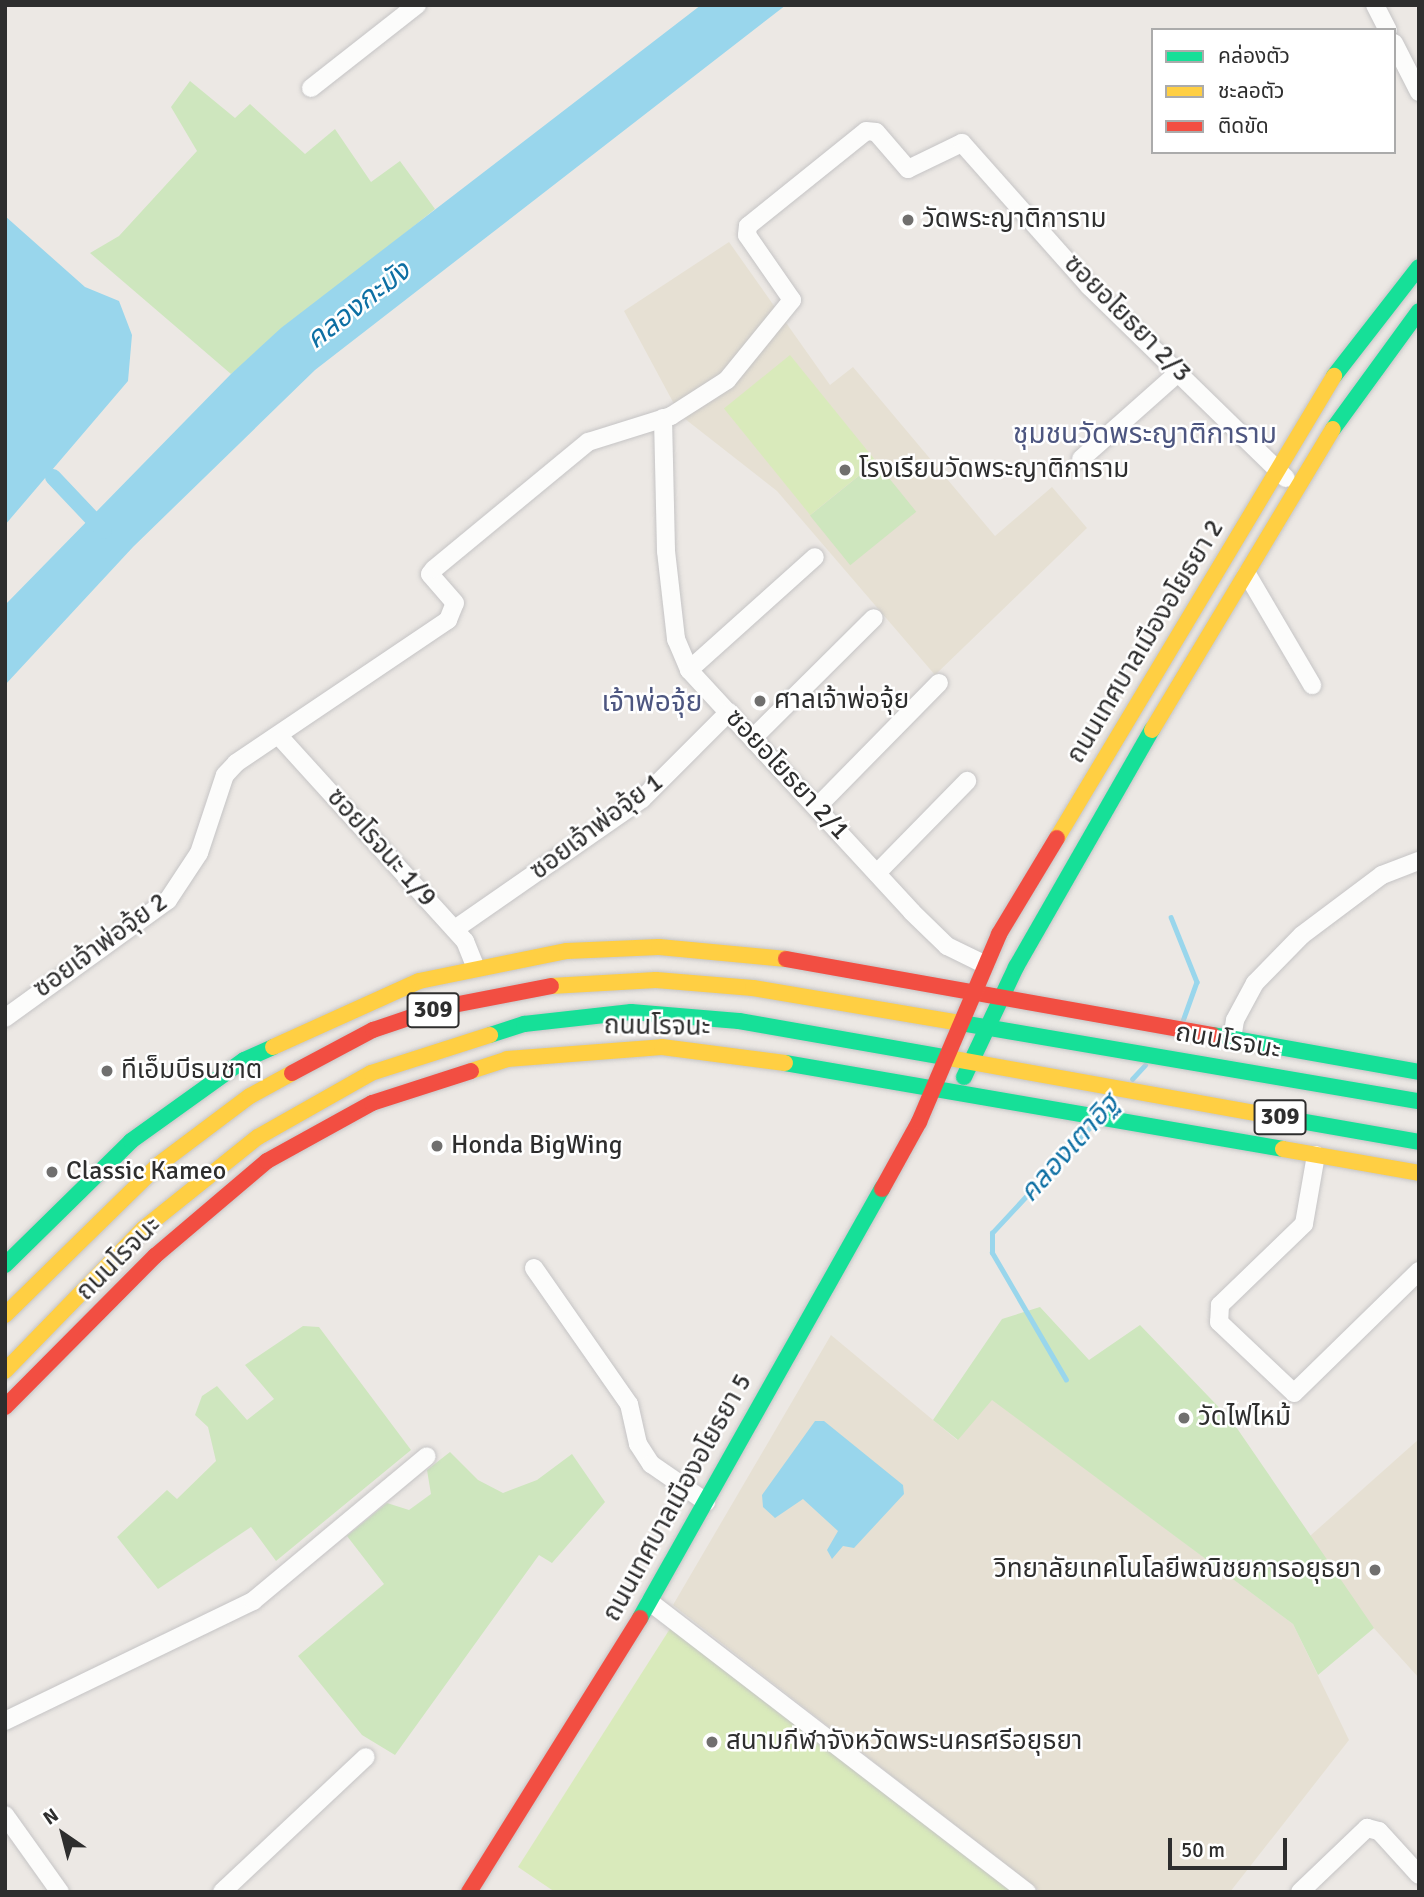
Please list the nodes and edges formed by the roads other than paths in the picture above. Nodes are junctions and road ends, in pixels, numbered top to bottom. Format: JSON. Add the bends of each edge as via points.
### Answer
{"nodes":[{"id":1,"x":417,"y":5,"type":"edge"},
{"id":2,"x":1375,"y":5,"type":"edge"},
{"id":3,"x":1387,"y":28,"type":"edge"},
{"id":4,"x":1396,"y":47,"type":"edge"},
{"id":5,"x":311,"y":88,"type":"dead end"},
{"id":6,"x":1419,"y":92,"type":"edge"},
{"id":7,"x":1419,"y":267,"type":"edge"},
{"id":8,"x":1419,"y":311,"type":"edge"},
{"id":9,"x":1179,"y":372,"type":"junction"},
{"id":10,"x":663,"y":418,"type":"junction"},
{"id":11,"x":1081,"y":459,"type":"dead end"},
{"id":12,"x":1278,"y":470,"type":"junction"},
{"id":13,"x":1298,"y":490,"type":"junction"},
{"id":14,"x":815,"y":557,"type":"dead end"},
{"id":15,"x":1247,"y":575,"type":"junction"},
{"id":16,"x":874,"y":618,"type":"dead end"},
{"id":17,"x":689,"y":670,"type":"junction"},
{"id":18,"x":939,"y":684,"type":"dead end"},
{"id":19,"x":1312,"y":685,"type":"dead end"},
{"id":20,"x":729,"y":712,"type":"junction"},
{"id":21,"x":279,"y":736,"type":"junction"},
{"id":22,"x":753,"y":738,"type":"junction"},
{"id":23,"x":967,"y":781,"type":"dead end"},
{"id":24,"x":817,"y":807,"type":"junction"},
{"id":25,"x":1419,"y":861,"type":"edge"},
{"id":26,"x":877,"y":873,"type":"junction"},
{"id":27,"x":455,"y":929,"type":"junction"},
{"id":28,"x":982,"y":963,"type":"junction"},
{"id":29,"x":475,"y":966,"type":"junction"},
{"id":30,"x":972,"y":988,"type":"junction"},
{"id":31,"x":1003,"y":995,"type":"junction"},
{"id":32,"x":5,"y":1018,"type":"edge"},
{"id":33,"x":959,"y":1020,"type":"junction"},
{"id":34,"x":992,"y":1026,"type":"junction"},
{"id":35,"x":1232,"y":1039,"type":"junction"},
{"id":36,"x":942,"y":1059,"type":"junction"},
{"id":37,"x":971,"y":1064,"type":"junction"},
{"id":38,"x":1419,"y":1072,"type":"edge"},
{"id":39,"x":928,"y":1090,"type":"junction"},
{"id":40,"x":956,"y":1093,"type":"junction"},
{"id":41,"x":1419,"y":1101,"type":"edge"},
{"id":42,"x":919,"y":1121,"type":"junction"},
{"id":43,"x":1419,"y":1142,"type":"edge"},
{"id":44,"x":1316,"y":1155,"type":"junction"},
{"id":45,"x":1419,"y":1173,"type":"edge"},
{"id":46,"x":5,"y":1265,"type":"edge"},
{"id":47,"x":534,"y":1268,"type":"dead end"},
{"id":48,"x":1419,"y":1271,"type":"edge"},
{"id":49,"x":5,"y":1315,"type":"edge"},
{"id":50,"x":5,"y":1371,"type":"edge"},
{"id":51,"x":5,"y":1407,"type":"edge"},
{"id":52,"x":427,"y":1456,"type":"dead end"},
{"id":53,"x":706,"y":1502,"type":"junction"},
{"id":54,"x":650,"y":1602,"type":"junction"},
{"id":55,"x":5,"y":1721,"type":"edge"},
{"id":56,"x":366,"y":1757,"type":"dead end"},
{"id":57,"x":5,"y":1815,"type":"edge"},
{"id":58,"x":1419,"y":1875,"type":"edge"},
{"id":59,"x":60,"y":1892,"type":"edge"},
{"id":60,"x":222,"y":1892,"type":"edge"},
{"id":61,"x":469,"y":1892,"type":"edge"},
{"id":62,"x":1027,"y":1892,"type":"edge"},
{"id":63,"x":1300,"y":1892,"type":"edge"}],
"edges":[{"from":1,"to":5,"type":"street"},
{"from":2,"to":3,"type":"street"},
{"from":4,"to":6,"type":"street"},
{"from":7,"to":12,"type":"main road","name":"ถนนเทศบาลเมืองอโยธยา 2","via":[[1341,365]]},
{"from":8,"to":13,"type":"main road","name":"ถนนเทศบาลเมืองอโยธยา 2","via":[[1363,381]]},
{"from":9,"to":10,"type":"street","name":"ซอยอโยธยา 2/3","via":[[1089,286],[962,143],[908,169],[876,132],[866,131],[748,226],[747,235],[792,300],[727,380],[696,405]]},
{"from":9,"to":11,"type":"street"},
{"from":9,"to":12,"type":"street","name":"ซอยอโยธยา 2/3"},
{"from":10,"to":17,"type":"street","name":"ซอยอโยธยา 2/1","via":[[667,563],[676,639]]},
{"from":10,"to":21,"type":"street","name":"ซอยเจ้าพ่อจุ้ย 2","via":[[588,442],[539,479],[432,571],[455,603],[449,620]]},
{"from":12,"to":13,"type":"street","name":"ซอยอโยธยา 2/3"},
{"from":12,"to":28,"type":"main road","name":"ถนนเทศบาลเมืองอโยธยา 2"},
{"from":13,"to":15,"type":"main road","name":"ถนนเทศบาลเมืองอโยธยา 2"},
{"from":14,"to":17,"type":"street"},
{"from":15,"to":19,"type":"street"},
{"from":15,"to":31,"type":"main road","name":"ถนนเทศบาลเมืองอโยธยา 2"},
{"from":16,"to":22,"type":"street"},
{"from":17,"to":20,"type":"street","name":"ซอยอโยธยา 2/1"},
{"from":18,"to":24,"type":"street"},
{"from":20,"to":22,"type":"street","name":"ซอยอโยธยา 2/1"},
{"from":20,"to":27,"type":"street","name":"ซอยเจ้าพ่อจุ้ย 1","via":[[642,799]]},
{"from":21,"to":27,"type":"street","name":"ซอยโรจนะ 1/9"},
{"from":21,"to":32,"type":"street","name":"ซอยเจ้าพ่อจุ้ย 2","via":[[225,775],[199,853],[168,900]]},
{"from":22,"to":24,"type":"street","name":"ซอยอโยธยา 2/1"},
{"from":23,"to":26,"type":"street"},
{"from":24,"to":26,"type":"street","name":"ซอยอโยธยา 2/1"},
{"from":25,"to":35,"type":"street","via":[[1382,875],[1301,935],[1255,983],[1234,1020]]},
{"from":26,"to":28,"type":"street","name":"ซอยอโยธยา 2/1","via":[[947,946]]},
{"from":27,"to":29,"type":"street","name":"ซอยโรจนะ 1/9"},
{"from":28,"to":30,"type":"main road","name":"ถนนเทศบาลเมืองอโยธยา 2"},
{"from":29,"to":30,"type":"main road","name":"ถนนโรจนะ","via":[[567,951],[673,947],[813,962]]},
{"from":29,"to":46,"type":"main road","name":"ถนนโรจนะ","via":[[337,1013],[212,1080],[131,1141]]},
{"from":30,"to":31,"type":"main road","name":"ถนนโรจนะ"},
{"from":30,"to":33,"type":"main road","name":"ถนนเทศบาลเมืองอโยธยา 2"},
{"from":31,"to":34,"type":"main road","name":"ถนนเทศบาลเมืองอโยธยา 2"},
{"from":31,"to":35,"type":"main road","name":"ถนนโรจนะ"},
{"from":33,"to":34,"type":"main road","name":"ถนนโรจนะ","number":"309"},
{"from":33,"to":36,"type":"main road","name":"ถนนเทศบาลเมืองอโยธยา 2"},
{"from":33,"to":49,"type":"main road","name":"ถนนโรจนะ","number":"309","via":[[656,980],[548,986],[438,1008],[303,1065],[207,1125]]},
{"from":34,"to":37,"type":"main road","name":"ถนนเทศบาลเมืองอโยธยา 2"},
{"from":34,"to":41,"type":"main road","name":"ถนนโรจนะ","number":"309"},
{"from":35,"to":38,"type":"main road","name":"ถนนโรจนะ"},
{"from":36,"to":37,"type":"main road","name":"ถนนโรจนะ","number":"309"},
{"from":36,"to":39,"type":"main road","name":"ถนนเทศบาลเมืองอโยธยา 5"},
{"from":36,"to":50,"type":"main road","name":"ถนนโรจนะ","number":"309","via":[[739,1021],[631,1012],[524,1024],[425,1051],[313,1101],[201,1177]]},
{"from":37,"to":40,"type":"main road","name":"ถนนเทศบาลเมืองอโยธยา 5"},
{"from":37,"to":43,"type":"main road","name":"ถนนโรจนะ","number":"309"},
{"from":39,"to":40,"type":"main road","name":"ถนนโรจนะ"},
{"from":39,"to":42,"type":"main road","name":"ถนนเทศบาลเมืองอโยธยา 5"},
{"from":39,"to":51,"type":"main road","name":"ถนนโรจนะ","via":[[741,1055],[663,1047],[507,1059],[418,1085],[331,1122],[231,1188]]},
{"from":40,"to":42,"type":"main road","name":"ถนนเทศบาลเมืองอโยธยา 5"},
{"from":40,"to":44,"type":"main road","name":"ถนนโรจนะ"},
{"from":42,"to":53,"type":"main road","name":"ถนนเทศบาลเมืองอโยธยา 5"},
{"from":44,"to":45,"type":"main road","name":"ถนนโรจนะ"},
{"from":44,"to":48,"type":"street","via":[[1304,1224],[1220,1305],[1219,1322],[1294,1392]]},
{"from":47,"to":53,"type":"street","via":[[629,1404],[638,1444],[651,1464]]},
{"from":52,"to":55,"type":"street","via":[[253,1601]]},
{"from":53,"to":54,"type":"main road","name":"ถนนเทศบาลเมืองอโยธยา 5"},
{"from":54,"to":61,"type":"main road","name":"ถนนเทศบาลเมืองอโยธยา 5"},
{"from":54,"to":62,"type":"street"},
{"from":56,"to":60,"type":"street"},
{"from":57,"to":59,"type":"street"},
{"from":58,"to":63,"type":"street","via":[[1379,1830],[1367,1828]]}]}
